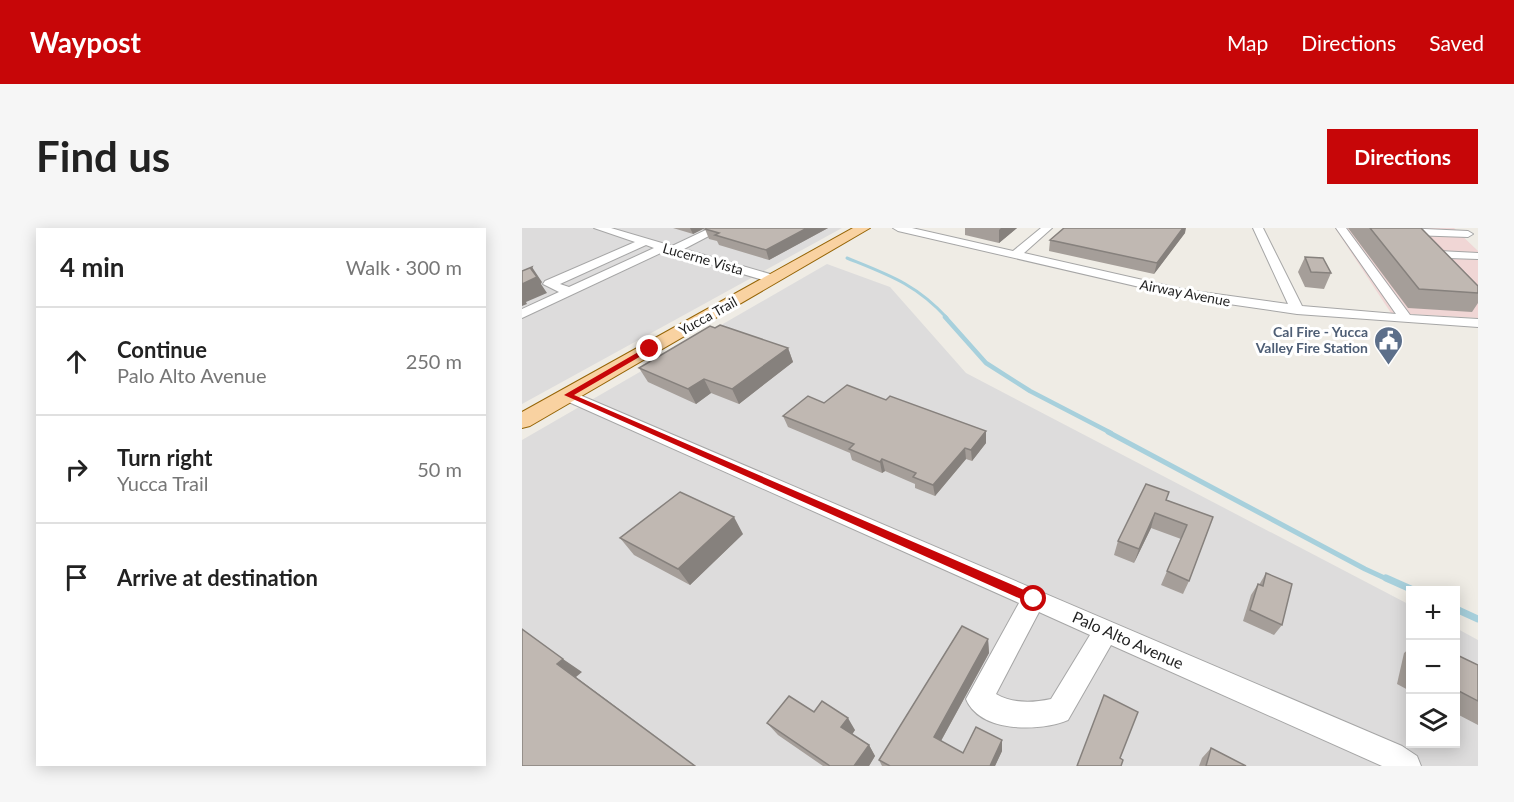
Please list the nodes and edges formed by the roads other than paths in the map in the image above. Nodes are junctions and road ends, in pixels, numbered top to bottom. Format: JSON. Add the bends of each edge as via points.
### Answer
{"nodes":[{"id":1,"x":600,"y":228,"type":"edge"},
{"id":2,"x":719,"y":228,"type":"edge"},
{"id":3,"x":863,"y":228,"type":"edge"},
{"id":4,"x":898,"y":228,"type":"edge"},
{"id":5,"x":1047,"y":228,"type":"edge"},
{"id":6,"x":1258,"y":228,"type":"edge"},
{"id":7,"x":1341,"y":228,"type":"edge"},
{"id":8,"x":1408,"y":228,"type":"edge"},
{"id":9,"x":1464,"y":231,"type":"edge"},
{"id":10,"x":645,"y":242,"type":"junction"},
{"id":11,"x":1478,"y":244,"type":"edge"},
{"id":12,"x":669,"y":249,"type":"junction"},
{"id":13,"x":1015,"y":255,"type":"junction"},
{"id":14,"x":1476,"y":258,"type":"edge"},
{"id":15,"x":773,"y":279,"type":"junction"},
{"id":16,"x":570,"y":292,"type":"junction"},
{"id":17,"x":1478,"y":294,"type":"edge"},
{"id":18,"x":1297,"y":310,"type":"junction"},
{"id":19,"x":522,"y":314,"type":"edge"},
{"id":20,"x":1406,"y":318,"type":"junction"},
{"id":21,"x":1478,"y":323,"type":"edge"},
{"id":22,"x":568,"y":395,"type":"junction"},
{"id":23,"x":522,"y":421,"type":"edge"},
{"id":24,"x":1034,"y":599,"type":"junction"},
{"id":25,"x":1106,"y":631,"type":"junction"},
{"id":26,"x":1399,"y":761,"type":"edge"}],
"edges":[{"from":1,"to":10,"type":"street","name":"Lucerne Vista"},
{"from":2,"to":12,"type":"street"},
{"from":3,"to":15,"type":"main road","name":"Yucca Trail"},
{"from":4,"to":13,"type":"street","name":"Airway Avenue"},
{"from":5,"to":13,"type":"street"},
{"from":6,"to":18,"type":"street"},
{"from":7,"to":20,"type":"street"},
{"from":8,"to":9,"type":"street","via":[[1411,232]]},
{"from":9,"to":11,"type":"street"},
{"from":10,"to":12,"type":"street","name":"Lucerne Vista"},
{"from":10,"to":16,"type":"street","via":[[549,284]]},
{"from":12,"to":15,"type":"street","name":"Lucerne Vista"},
{"from":12,"to":16,"type":"street"},
{"from":13,"to":18,"type":"street","name":"Airway Avenue","via":[[1187,294]]},
{"from":14,"to":17,"type":"street","via":[[1439,254]]},
{"from":15,"to":22,"type":"main road","name":"Yucca Trail"},
{"from":16,"to":19,"type":"street"},
{"from":18,"to":20,"type":"street","name":"Airway Avenue"},
{"from":20,"to":21,"type":"street","name":"Airway Avenue"},
{"from":22,"to":23,"type":"main road","name":"Yucca Trail"},
{"from":22,"to":24,"type":"street","name":"Palo Alto Avenue"},
{"from":24,"to":25,"type":"street","name":"Palo Alto Avenue"},
{"from":24,"to":25,"type":"street","via":[[979,699],[995,709],[1023,717],[1059,711]]},
{"from":25,"to":26,"type":"street","name":"Palo Alto Avenue"}]}
